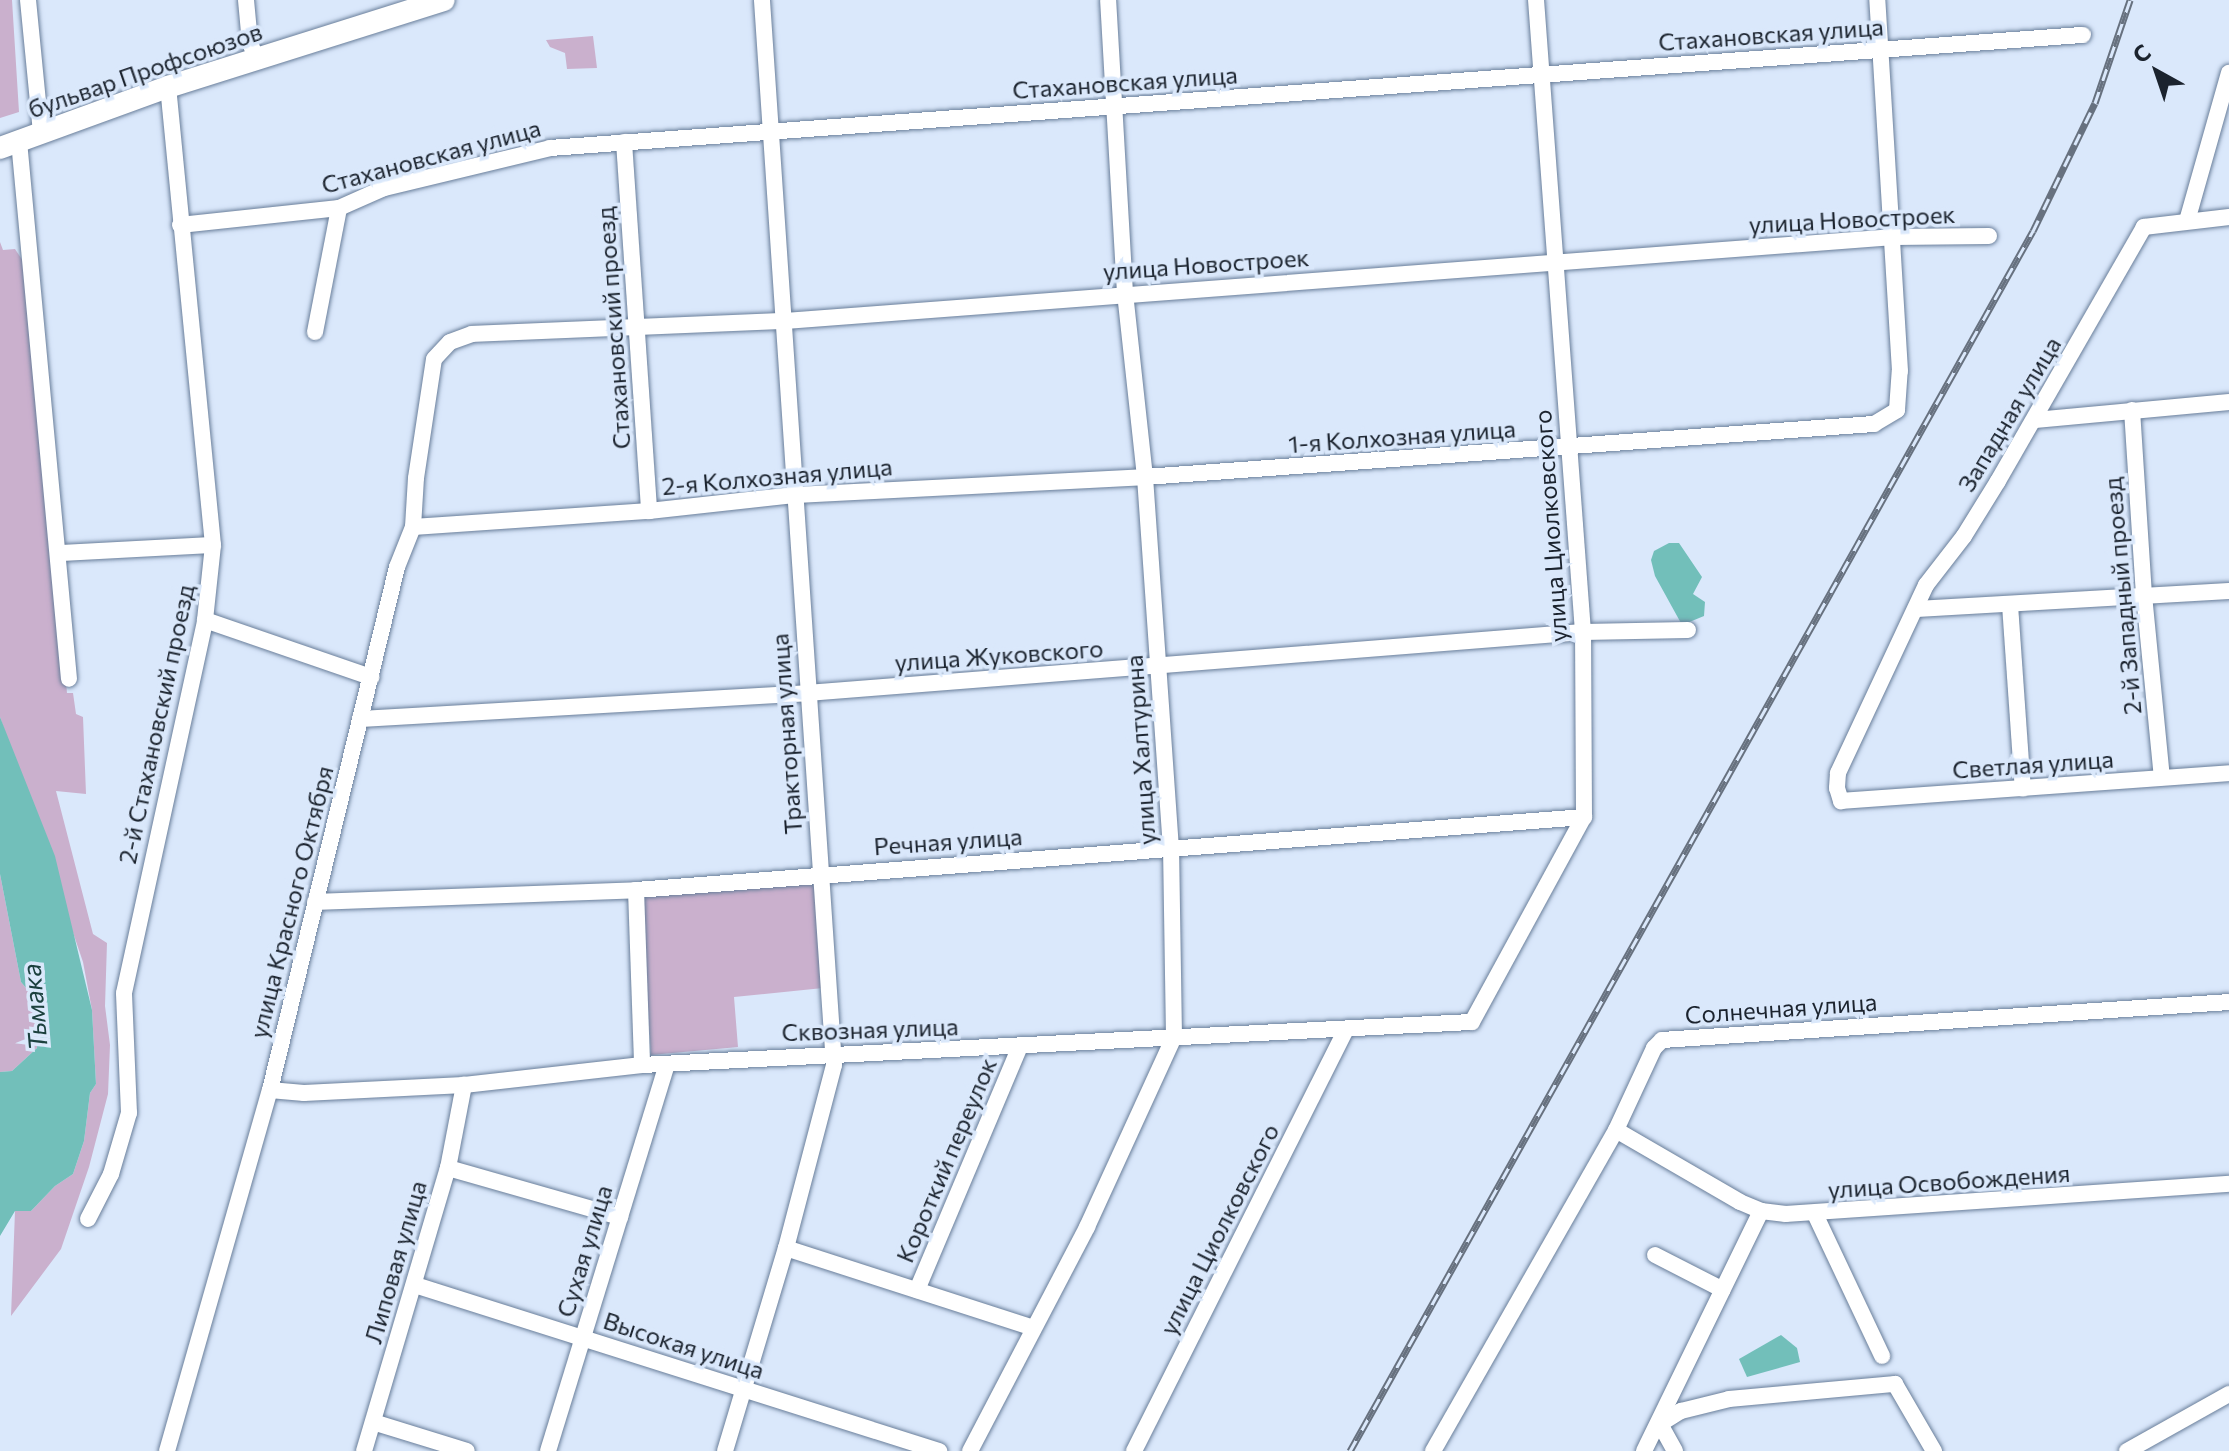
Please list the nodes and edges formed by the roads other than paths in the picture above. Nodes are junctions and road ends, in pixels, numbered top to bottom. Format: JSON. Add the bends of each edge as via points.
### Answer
{"nodes":[{"id":1,"x":28,"y":0,"type":"edge"},
{"id":2,"x":246,"y":0,"type":"edge"},
{"id":3,"x":444,"y":0,"type":"edge"},
{"id":4,"x":762,"y":0,"type":"edge"},
{"id":5,"x":1108,"y":0,"type":"edge"},
{"id":6,"x":1536,"y":0,"type":"edge"},
{"id":7,"x":1877,"y":0,"type":"edge"},
{"id":8,"x":2083,"y":35,"type":"dead end"},
{"id":9,"x":1879,"y":50,"type":"junction"},
{"id":10,"x":256,"y":58,"type":"junction"},
{"id":11,"x":2229,"y":73,"type":"edge"},
{"id":12,"x":1541,"y":75,"type":"junction"},
{"id":13,"x":168,"y":87,"type":"junction"},
{"id":14,"x":1115,"y":108,"type":"junction"},
{"id":15,"x":770,"y":130,"type":"junction"},
{"id":16,"x":41,"y":133,"type":"junction"},
{"id":17,"x":624,"y":142,"type":"junction"},
{"id":18,"x":9,"y":144,"type":"edge"},
{"id":19,"x":339,"y":208,"type":"junction"},
{"id":20,"x":2229,"y":217,"type":"edge"},
{"id":21,"x":2187,"y":221,"type":"junction"},
{"id":22,"x":180,"y":225,"type":"junction"},
{"id":23,"x":1989,"y":236,"type":"dead end"},
{"id":24,"x":1894,"y":237,"type":"junction"},
{"id":25,"x":1556,"y":262,"type":"junction"},
{"id":26,"x":1125,"y":293,"type":"junction"},
{"id":27,"x":785,"y":321,"type":"junction"},
{"id":28,"x":639,"y":326,"type":"junction"},
{"id":29,"x":315,"y":332,"type":"dead end"},
{"id":30,"x":434,"y":359,"type":"joint"},
{"id":31,"x":2229,"y":402,"type":"edge"},
{"id":32,"x":2132,"y":410,"type":"junction"},
{"id":33,"x":2035,"y":420,"type":"junction"},
{"id":34,"x":1569,"y":448,"type":"junction"},
{"id":35,"x":1145,"y":477,"type":"junction"},
{"id":36,"x":794,"y":495,"type":"junction"},
{"id":37,"x":649,"y":511,"type":"junction"},
{"id":38,"x":413,"y":527,"type":"junction"},
{"id":39,"x":213,"y":545,"type":"junction"},
{"id":40,"x":60,"y":553,"type":"junction"},
{"id":41,"x":2229,"y":591,"type":"edge"},
{"id":42,"x":2144,"y":595,"type":"junction"},
{"id":43,"x":2010,"y":605,"type":"junction"},
{"id":44,"x":1916,"y":609,"type":"junction"},
{"id":45,"x":205,"y":620,"type":"junction"},
{"id":46,"x":1688,"y":630,"type":"dead end"},
{"id":47,"x":1583,"y":632,"type":"junction"},
{"id":48,"x":1159,"y":668,"type":"junction"},
{"id":49,"x":371,"y":677,"type":"junction"},
{"id":50,"x":69,"y":679,"type":"dead end"},
{"id":51,"x":807,"y":693,"type":"junction"},
{"id":52,"x":360,"y":719,"type":"junction"},
{"id":53,"x":2229,"y":773,"type":"edge"},
{"id":54,"x":2162,"y":777,"type":"junction"},
{"id":55,"x":2023,"y":789,"type":"junction"},
{"id":56,"x":1841,"y":801,"type":"joint"},
{"id":57,"x":1584,"y":817,"type":"junction"},
{"id":58,"x":1171,"y":849,"type":"junction"},
{"id":59,"x":821,"y":875,"type":"junction"},
{"id":60,"x":636,"y":890,"type":"junction"},
{"id":61,"x":315,"y":902,"type":"junction"},
{"id":62,"x":2229,"y":1002,"type":"edge"},
{"id":63,"x":1472,"y":1022,"type":"joint"},
{"id":64,"x":1346,"y":1029,"type":"junction"},
{"id":65,"x":1174,"y":1037,"type":"junction"},
{"id":66,"x":1019,"y":1048,"type":"junction"},
{"id":67,"x":833,"y":1053,"type":"junction"},
{"id":68,"x":642,"y":1065,"type":"junction"},
{"id":69,"x":667,"y":1065,"type":"junction"},
{"id":70,"x":464,"y":1085,"type":"junction"},
{"id":71,"x":270,"y":1090,"type":"junction"},
{"id":72,"x":1616,"y":1130,"type":"junction"},
{"id":73,"x":448,"y":1168,"type":"junction"},
{"id":74,"x":2229,"y":1184,"type":"edge"},
{"id":75,"x":1761,"y":1211,"type":"junction"},
{"id":76,"x":1815,"y":1214,"type":"junction"},
{"id":77,"x":620,"y":1217,"type":"junction"},
{"id":78,"x":88,"y":1219,"type":"dead end"},
{"id":79,"x":786,"y":1248,"type":"junction"},
{"id":80,"x":1655,"y":1255,"type":"dead end"},
{"id":81,"x":415,"y":1285,"type":"junction"},
{"id":82,"x":917,"y":1290,"type":"junction"},
{"id":83,"x":1723,"y":1290,"type":"junction"},
{"id":84,"x":1033,"y":1328,"type":"junction"},
{"id":85,"x":583,"y":1338,"type":"junction"},
{"id":86,"x":1882,"y":1356,"type":"dead end"},
{"id":87,"x":745,"y":1389,"type":"junction"},
{"id":88,"x":2229,"y":1394,"type":"edge"},
{"id":89,"x":373,"y":1422,"type":"junction"},
{"id":90,"x":1660,"y":1424,"type":"junction"},
{"id":91,"x":167,"y":1451,"type":"edge"},
{"id":92,"x":364,"y":1451,"type":"edge"},
{"id":93,"x":467,"y":1451,"type":"edge"},
{"id":94,"x":548,"y":1451,"type":"edge"},
{"id":95,"x":725,"y":1451,"type":"edge"},
{"id":96,"x":939,"y":1451,"type":"edge"},
{"id":97,"x":970,"y":1451,"type":"edge"},
{"id":98,"x":1134,"y":1451,"type":"edge"},
{"id":99,"x":1433,"y":1451,"type":"edge"},
{"id":100,"x":1644,"y":1451,"type":"edge"},
{"id":101,"x":1675,"y":1451,"type":"edge"},
{"id":102,"x":1934,"y":1451,"type":"edge"},
{"id":103,"x":2127,"y":1451,"type":"edge"}],
"edges":[{"from":1,"to":16,"type":"street"},
{"from":2,"to":10,"type":"street"},
{"from":3,"to":10,"type":"main road","name":"бульвар Профсоюзов"},
{"from":4,"to":15,"type":"street","name":"Тракторная улица"},
{"from":5,"to":14,"type":"street","name":"улица Халтурина"},
{"from":6,"to":12,"type":"street","name":"улица Циолковского"},
{"from":7,"to":9,"type":"street"},
{"from":8,"to":9,"type":"street","name":"Стахановская улица"},
{"from":9,"to":12,"type":"street","name":"Стахановская улица"},
{"from":9,"to":24,"type":"street"},
{"from":10,"to":13,"type":"main road","name":"бульвар Профсоюзов"},
{"from":11,"to":21,"type":"street"},
{"from":12,"to":14,"type":"street","name":"Стахановская улица"},
{"from":12,"to":25,"type":"street","name":"улица Циолковского"},
{"from":13,"to":16,"type":"main road","name":"бульвар Профсоюзов"},
{"from":13,"to":22,"type":"street","name":"2-й Стахановский проезд"},
{"from":14,"to":15,"type":"street","name":"Стахановская улица"},
{"from":14,"to":26,"type":"street","name":"улица Халтурина"},
{"from":15,"to":17,"type":"street","name":"Стахановская улица"},
{"from":15,"to":27,"type":"street","name":"Тракторная улица"},
{"from":16,"to":18,"type":"main road","name":"бульвар Профсоюзов"},
{"from":17,"to":19,"type":"street","name":"Стахановская улица","via":[[522,152],[384,188]]},
{"from":17,"to":28,"type":"street","name":"Стахановский проезд"},
{"from":18,"to":40,"type":"street"},
{"from":19,"to":22,"type":"street","name":"Стахановская улица"},
{"from":19,"to":29,"type":"street"},
{"from":20,"to":21,"type":"street"},
{"from":21,"to":33,"type":"street","name":"Западная улица","via":[[2144,227]]},
{"from":22,"to":39,"type":"street","name":"2-й Стахановский проезд"},
{"from":23,"to":24,"type":"street","name":"улица Новостроек"},
{"from":24,"to":25,"type":"street","name":"улица Новостроек"},
{"from":24,"to":34,"type":"street","name":"1-я Колхозная улица","via":[[1897,410],[1874,424]]},
{"from":25,"to":26,"type":"street","name":"улица Новостроек"},
{"from":25,"to":34,"type":"street","name":"улица Циолковского"},
{"from":26,"to":27,"type":"street","name":"улица Новостроек"},
{"from":26,"to":35,"type":"street","name":"улица Халтурина"},
{"from":27,"to":28,"type":"street","name":"улица Новостроек"},
{"from":27,"to":36,"type":"street","name":"Тракторная улица"},
{"from":28,"to":30,"type":"street","name":"улица Новостроек","via":[[472,334],[450,342]]},
{"from":28,"to":37,"type":"street","name":"Стахановский проезд"},
{"from":30,"to":38,"type":"street","name":"улица Красного Октября"},
{"from":31,"to":32,"type":"street"},
{"from":32,"to":33,"type":"street"},
{"from":32,"to":42,"type":"street","name":"2-й Западный проезд"},
{"from":33,"to":44,"type":"street","name":"Западная улица","via":[[1964,536],[1926,585]]},
{"from":34,"to":35,"type":"street","name":"1-я Колхозная улица"},
{"from":34,"to":47,"type":"street","name":"улица Циолковского"},
{"from":35,"to":36,"type":"street","name":"2-я Колхозная улица"},
{"from":35,"to":48,"type":"street","name":"улица Халтурина"},
{"from":36,"to":37,"type":"street","name":"2-я Колхозная улица"},
{"from":36,"to":51,"type":"street","name":"Тракторная улица"},
{"from":37,"to":38,"type":"street","name":"2-я Колхозная улица"},
{"from":38,"to":49,"type":"street","name":"улица Красного Октября","via":[[397,567]]},
{"from":39,"to":40,"type":"street"},
{"from":39,"to":45,"type":"street","name":"2-й Стахановский проезд"},
{"from":40,"to":50,"type":"street"},
{"from":41,"to":42,"type":"street"},
{"from":42,"to":43,"type":"street"},
{"from":42,"to":54,"type":"street","name":"2-й Западный проезд"},
{"from":43,"to":44,"type":"street"},
{"from":43,"to":55,"type":"street"},
{"from":44,"to":56,"type":"street","name":"Западная улица","via":[[1838,773]]},
{"from":45,"to":49,"type":"street"},
{"from":45,"to":78,"type":"street","name":"2-й Стахановский проезд","via":[[124,993],[129,1113],[111,1174]]},
{"from":46,"to":47,"type":"street","name":"улица Жуковского"},
{"from":47,"to":48,"type":"street","name":"улица Жуковского"},
{"from":47,"to":57,"type":"street","name":"улица Циолковского"},
{"from":48,"to":51,"type":"street","name":"улица Жуковского"},
{"from":48,"to":58,"type":"street","name":"улица Халтурина"},
{"from":49,"to":52,"type":"street","name":"улица Красного Октября"},
{"from":51,"to":52,"type":"street","name":"улица Жуковского"},
{"from":51,"to":59,"type":"street","name":"Тракторная улица"},
{"from":52,"to":61,"type":"street","name":"улица Красного Октября"},
{"from":53,"to":54,"type":"street","name":"Светлая улица"},
{"from":54,"to":55,"type":"street","name":"Светлая улица"},
{"from":55,"to":56,"type":"street","name":"Светлая улица"},
{"from":57,"to":58,"type":"street","name":"Речная улица"},
{"from":57,"to":63,"type":"street","name":"улица Циолковского"},
{"from":58,"to":59,"type":"street","name":"Речная улица"},
{"from":58,"to":65,"type":"street","name":"улица Халтурина"},
{"from":59,"to":60,"type":"street","name":"Речная улица"},
{"from":59,"to":67,"type":"street","name":"Тракторная улица"},
{"from":60,"to":61,"type":"street","name":"Речная улица"},
{"from":60,"to":68,"type":"street"},
{"from":61,"to":71,"type":"street","name":"улица Красного Октября"},
{"from":62,"to":72,"type":"street","name":"Солнечная улица","via":[[1662,1040]]},
{"from":63,"to":64,"type":"street","name":"Сквозная улица"},
{"from":64,"to":65,"type":"street","name":"Сквозная улица"},
{"from":64,"to":98,"type":"street","name":"улица Циолковского"},
{"from":65,"to":66,"type":"street","name":"Сквозная улица"},
{"from":65,"to":84,"type":"street","name":"улица Халтурина","via":[[1087,1227]]},
{"from":66,"to":67,"type":"street","name":"Сквозная улица"},
{"from":66,"to":82,"type":"street","name":"Короткий переулок"},
{"from":67,"to":69,"type":"street","name":"Сквозная улица"},
{"from":67,"to":79,"type":"street","name":"Тракторная улица"},
{"from":68,"to":69,"type":"street","name":"Сквозная улица"},
{"from":68,"to":70,"type":"street","name":"Сквозная улица"},
{"from":69,"to":77,"type":"street","name":"Сухая улица"},
{"from":70,"to":71,"type":"street","name":"Сквозная улица"},
{"from":70,"to":73,"type":"street","name":"Липовая улица"},
{"from":71,"to":91,"type":"street","name":"улица Красного Октября"},
{"from":72,"to":75,"type":"street"},
{"from":72,"to":99,"type":"street","name":"Солнечная улица"},
{"from":73,"to":77,"type":"street"},
{"from":73,"to":81,"type":"street","name":"Липовая улица"},
{"from":74,"to":76,"type":"street","name":"улица Освобождения"},
{"from":75,"to":76,"type":"street","name":"улица Освобождения"},
{"from":75,"to":83,"type":"street"},
{"from":76,"to":86,"type":"street"},
{"from":77,"to":85,"type":"street","name":"Сухая улица"},
{"from":79,"to":82,"type":"street"},
{"from":79,"to":87,"type":"street","name":"Тракторная улица"},
{"from":80,"to":83,"type":"street"},
{"from":81,"to":85,"type":"street","name":"Высокая улица"},
{"from":81,"to":89,"type":"street","name":"Липовая улица"},
{"from":82,"to":84,"type":"street"},
{"from":83,"to":90,"type":"street"},
{"from":84,"to":97,"type":"street","name":"улица Халтурина"},
{"from":85,"to":87,"type":"street","name":"Высокая улица"},
{"from":85,"to":94,"type":"street","name":"Сухая улица"},
{"from":87,"to":95,"type":"street","name":"Тракторная улица"},
{"from":87,"to":96,"type":"street","name":"Высокая улица"},
{"from":88,"to":103,"type":"street"},
{"from":89,"to":92,"type":"street","name":"Липовая улица"},
{"from":89,"to":93,"type":"street"},
{"from":90,"to":100,"type":"street"},
{"from":90,"to":101,"type":"street"},
{"from":90,"to":102,"type":"street","via":[[1681,1411],[1729,1399],[1895,1384]]}]}
